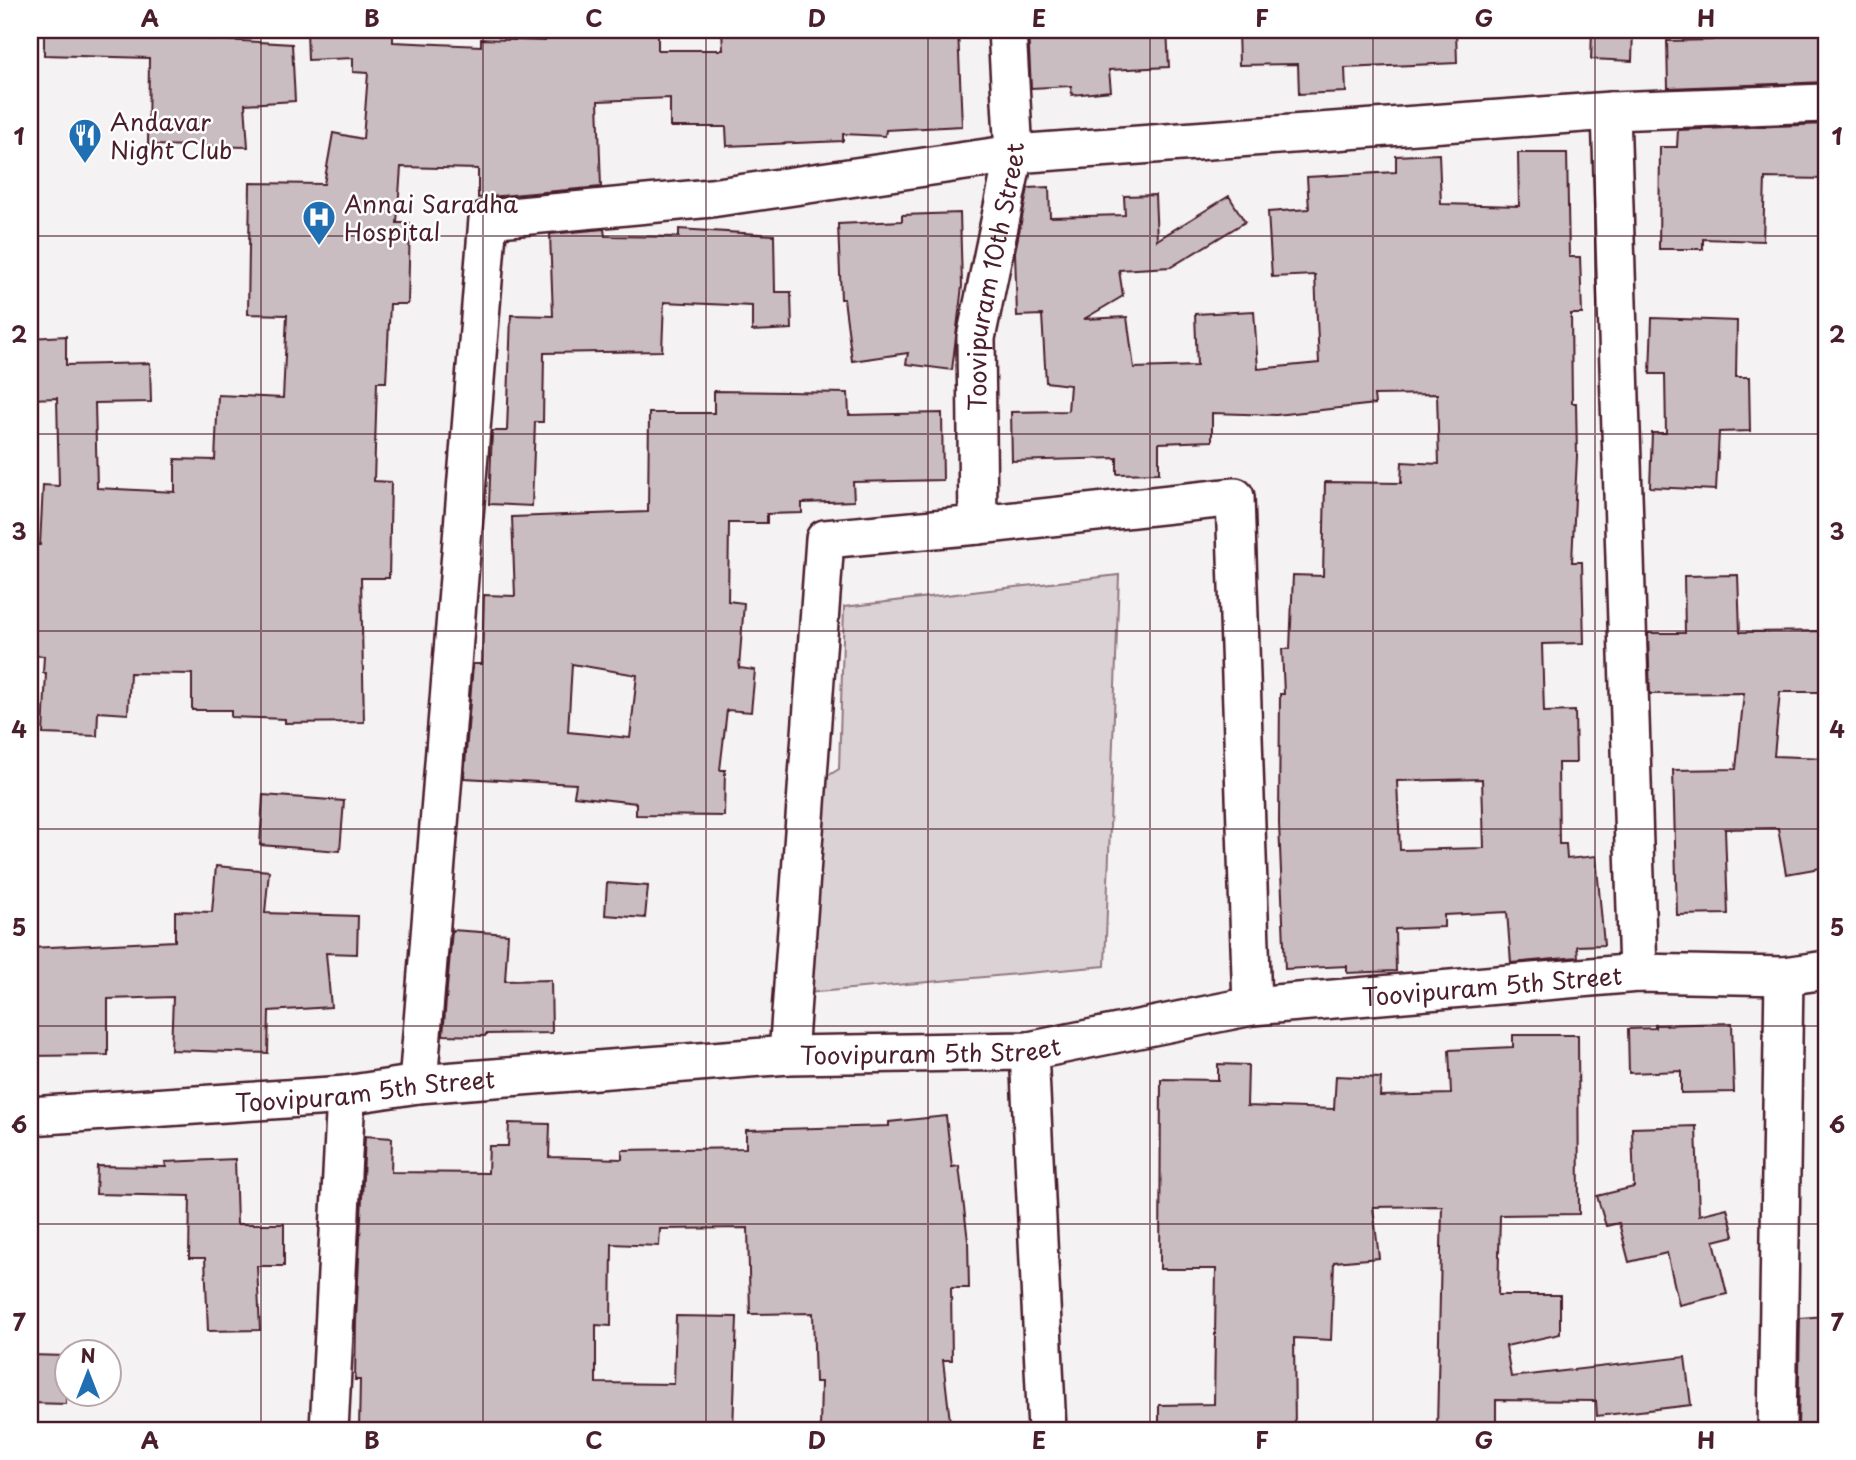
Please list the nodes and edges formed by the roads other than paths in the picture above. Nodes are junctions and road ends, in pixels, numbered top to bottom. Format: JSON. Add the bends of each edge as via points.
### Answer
{"nodes":[{"id":1,"x":1007,"y":30,"type":"edge"},
{"id":2,"x":1826,"y":103,"type":"edge"},
{"id":3,"x":1611,"y":111,"type":"junction"},
{"id":4,"x":1013,"y":154,"type":"junction"},
{"id":5,"x":978,"y":525,"type":"junction"},
{"id":6,"x":1826,"y":970,"type":"edge"},
{"id":7,"x":1638,"y":973,"type":"junction"},
{"id":8,"x":1784,"y":976,"type":"junction"},
{"id":9,"x":1252,"y":1006,"type":"junction"},
{"id":10,"x":1029,"y":1051,"type":"junction"},
{"id":11,"x":788,"y":1055,"type":"junction"},
{"id":12,"x":418,"y":1084,"type":"junction"},
{"id":13,"x":346,"y":1095,"type":"junction"},
{"id":14,"x":30,"y":1116,"type":"edge"},
{"id":15,"x":330,"y":1430,"type":"edge"},
{"id":16,"x":1046,"y":1430,"type":"edge"},
{"id":17,"x":1776,"y":1430,"type":"edge"}],
"edges":[{"from":1,"to":4,"type":"street","name":"Toovipuram 10th Street"},
{"from":2,"to":3,"type":"street"},
{"from":3,"to":4,"type":"street"},
{"from":3,"to":7,"type":"street"},
{"from":4,"to":5,"type":"street","name":"Toovipuram 10th Street","via":[[976,338]]},
{"from":4,"to":12,"type":"street","via":[[711,198],[488,219]]},
{"from":5,"to":9,"type":"street","via":[[1235,497]]},
{"from":5,"to":11,"type":"street","via":[[825,539]]},
{"from":6,"to":8,"type":"street","name":"Toovipuram 5th Street"},
{"from":7,"to":8,"type":"street","name":"Toovipuram 5th Street"},
{"from":7,"to":9,"type":"street","name":"Toovipuram 5th Street"},
{"from":8,"to":17,"type":"street"},
{"from":9,"to":10,"type":"street","name":"Toovipuram 5th Street"},
{"from":10,"to":11,"type":"street","name":"Toovipuram 5th Street"},
{"from":10,"to":16,"type":"street"},
{"from":11,"to":12,"type":"street","name":"Toovipuram 5th Street"},
{"from":12,"to":13,"type":"street","name":"Toovipuram 5th Street"},
{"from":13,"to":14,"type":"street","name":"Toovipuram 5th Street"},
{"from":13,"to":15,"type":"street"}]}
